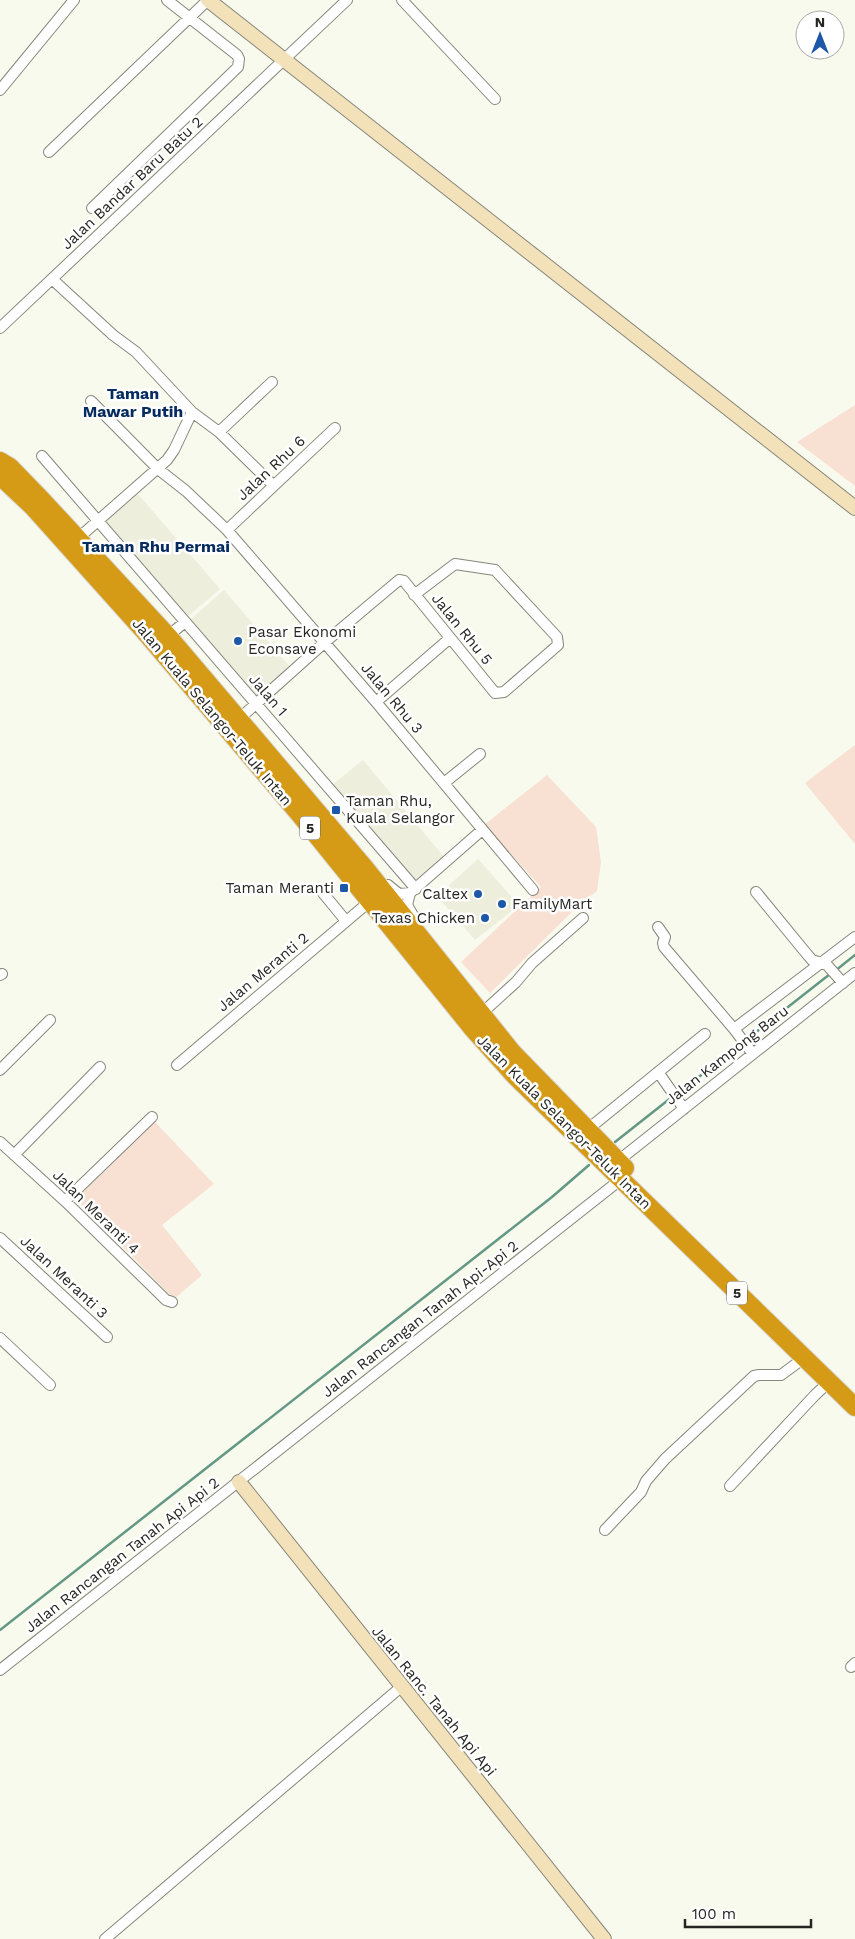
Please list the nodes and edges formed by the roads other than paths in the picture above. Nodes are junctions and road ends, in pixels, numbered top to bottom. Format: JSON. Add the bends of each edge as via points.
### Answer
{"nodes":[{"id":1,"x":74,"y":0,"type":"edge"},
{"id":2,"x":167,"y":0,"type":"edge"},
{"id":3,"x":208,"y":0,"type":"edge"},
{"id":4,"x":347,"y":0,"type":"edge"},
{"id":5,"x":402,"y":0,"type":"edge"},
{"id":6,"x":190,"y":18,"type":"junction"},
{"id":7,"x":285,"y":60,"type":"junction"},
{"id":8,"x":0,"y":90,"type":"edge"},
{"id":9,"x":495,"y":99,"type":"dead end"},
{"id":10,"x":48,"y":152,"type":"dead end"},
{"id":11,"x":92,"y":208,"type":"dead end"},
{"id":12,"x":52,"y":279,"type":"junction"},
{"id":13,"x":0,"y":328,"type":"edge"},
{"id":14,"x":272,"y":382,"type":"dead end"},
{"id":15,"x":91,"y":401,"type":"dead end"},
{"id":16,"x":192,"y":412,"type":"junction"},
{"id":17,"x":335,"y":428,"type":"dead end"},
{"id":18,"x":219,"y":432,"type":"junction"},
{"id":19,"x":42,"y":456,"type":"dead end"},
{"id":20,"x":0,"y":461,"type":"edge"},
{"id":21,"x":158,"y":469,"type":"junction"},
{"id":22,"x":0,"y":476,"type":"edge"},
{"id":23,"x":274,"y":485,"type":"junction"},
{"id":24,"x":855,"y":508,"type":"edge"},
{"id":25,"x":98,"y":521,"type":"junction"},
{"id":26,"x":227,"y":530,"type":"junction"},
{"id":27,"x":74,"y":543,"type":"junction"},
{"id":28,"x":414,"y":595,"type":"junction"},
{"id":29,"x":185,"y":622,"type":"junction"},
{"id":30,"x":168,"y":636,"type":"junction"},
{"id":31,"x":450,"y":640,"type":"junction"},
{"id":32,"x":324,"y":643,"type":"junction"},
{"id":33,"x":376,"y":702,"type":"junction"},
{"id":34,"x":256,"y":704,"type":"junction"},
{"id":35,"x":239,"y":719,"type":"junction"},
{"id":36,"x":480,"y":754,"type":"dead end"},
{"id":37,"x":444,"y":783,"type":"junction"},
{"id":38,"x":482,"y":830,"type":"junction"},
{"id":39,"x":365,"y":868,"type":"junction"},
{"id":40,"x":533,"y":890,"type":"dead end"},
{"id":41,"x":413,"y":891,"type":"junction"},
{"id":42,"x":756,"y":892,"type":"dead end"},
{"id":43,"x":323,"y":893,"type":"dead end"},
{"id":44,"x":369,"y":902,"type":"junction"},
{"id":45,"x":583,"y":918,"type":"dead end"},
{"id":46,"x":346,"y":921,"type":"junction"},
{"id":47,"x":658,"y":927,"type":"dead end"},
{"id":48,"x":855,"y":937,"type":"edge"},
{"id":49,"x":428,"y":946,"type":"junction"},
{"id":50,"x":823,"y":964,"type":"junction"},
{"id":51,"x":855,"y":973,"type":"edge"},
{"id":52,"x":840,"y":980,"type":"junction"},
{"id":53,"x":481,"y":1014,"type":"junction"},
{"id":54,"x":50,"y":1020,"type":"dead end"},
{"id":55,"x":734,"y":1029,"type":"junction"},
{"id":56,"x":705,"y":1034,"type":"dead end"},
{"id":57,"x":753,"y":1054,"type":"junction"},
{"id":58,"x":177,"y":1065,"type":"dead end"},
{"id":59,"x":100,"y":1067,"type":"dead end"},
{"id":60,"x":0,"y":1070,"type":"edge"},
{"id":61,"x":658,"y":1072,"type":"junction"},
{"id":62,"x":681,"y":1105,"type":"junction"},
{"id":63,"x":152,"y":1117,"type":"dead end"},
{"id":64,"x":587,"y":1130,"type":"junction"},
{"id":65,"x":0,"y":1142,"type":"edge"},
{"id":66,"x":14,"y":1155,"type":"junction"},
{"id":67,"x":618,"y":1161,"type":"junction"},
{"id":68,"x":620,"y":1180,"type":"junction"},
{"id":69,"x":65,"y":1201,"type":"junction"},
{"id":70,"x":0,"y":1238,"type":"edge"},
{"id":71,"x":172,"y":1302,"type":"dead end"},
{"id":72,"x":107,"y":1337,"type":"dead end"},
{"id":73,"x":0,"y":1338,"type":"edge"},
{"id":74,"x":804,"y":1358,"type":"junction"},
{"id":75,"x":829,"y":1382,"type":"junction"},
{"id":76,"x":50,"y":1385,"type":"dead end"},
{"id":77,"x":855,"y":1392,"type":"edge"},
{"id":78,"x":855,"y":1407,"type":"edge"},
{"id":79,"x":239,"y":1482,"type":"junction"},
{"id":80,"x":730,"y":1486,"type":"dead end"},
{"id":81,"x":605,"y":1530,"type":"dead end"},
{"id":82,"x":0,"y":1670,"type":"edge"},
{"id":83,"x":402,"y":1687,"type":"junction"},
{"id":84,"x":105,"y":1939,"type":"edge"},
{"id":85,"x":604,"y":1939,"type":"edge"}],
"edges":[{"from":1,"to":8,"type":"street"},
{"from":2,"to":6,"type":"street"},
{"from":3,"to":6,"type":"street"},
{"from":3,"to":7,"type":"street"},
{"from":4,"to":7,"type":"street","name":"Jalan Bandar Baru Batu 2"},
{"from":5,"to":9,"type":"street"},
{"from":6,"to":10,"type":"street"},
{"from":6,"to":11,"type":"street","via":[[237,55],[238,67]]},
{"from":7,"to":12,"type":"street","name":"Jalan Bandar Baru Batu 2"},
{"from":7,"to":24,"type":"street"},
{"from":12,"to":13,"type":"street","name":"Jalan Bandar Baru Batu 2"},
{"from":12,"to":16,"type":"street","via":[[136,352]]},
{"from":14,"to":18,"type":"street"},
{"from":15,"to":21,"type":"street","name":"Jalan Rhu 3"},
{"from":16,"to":18,"type":"street"},
{"from":16,"to":21,"type":"street","via":[[174,450]]},
{"from":17,"to":23,"type":"street","name":"Jalan Rhu 6"},
{"from":18,"to":23,"type":"street"},
{"from":19,"to":25,"type":"street","name":"Jalan 1"},
{"from":20,"to":27,"type":"highway","name":"Jalan Kuala Selangor-Teluk Intan","number":"5","via":[[16,474]]},
{"from":21,"to":25,"type":"street"},
{"from":21,"to":26,"type":"street","name":"Jalan Rhu 3"},
{"from":22,"to":27,"type":"highway","name":"Jalan Kuala Selangor-Teluk Intan","number":"5"},
{"from":23,"to":26,"type":"street","name":"Jalan Rhu 6"},
{"from":25,"to":27,"type":"street"},
{"from":25,"to":29,"type":"street","name":"Jalan 1"},
{"from":26,"to":32,"type":"street","name":"Jalan Rhu 3"},
{"from":27,"to":30,"type":"highway","name":"Jalan Kuala Selangor-Teluk Intan","number":"5"},
{"from":27,"to":44,"type":"highway","name":"Jalan Kuala Selangor-Teluk Intan","number":"5"},
{"from":28,"to":31,"type":"street","name":"Jalan Rhu 5"},
{"from":28,"to":31,"type":"street","name":"Jalan Rhu 5","via":[[455,564],[495,570],[559,642],[498,694]]},
{"from":28,"to":32,"type":"street","name":"Jalan Rhu 5","via":[[404,581],[399,580]]},
{"from":29,"to":30,"type":"street"},
{"from":29,"to":34,"type":"street","name":"Jalan 1"},
{"from":30,"to":35,"type":"highway","name":"Jalan Kuala Selangor-Teluk Intan","number":"5"},
{"from":31,"to":33,"type":"street"},
{"from":32,"to":33,"type":"street","name":"Jalan Rhu 3"},
{"from":32,"to":34,"type":"street"},
{"from":33,"to":37,"type":"street","name":"Jalan Rhu 3"},
{"from":34,"to":35,"type":"street"},
{"from":34,"to":41,"type":"street","name":"Jalan 1"},
{"from":35,"to":39,"type":"highway","name":"Jalan Kuala Selangor-Teluk Intan","number":"5"},
{"from":36,"to":37,"type":"street"},
{"from":37,"to":38,"type":"street","name":"Jalan Rhu 3"},
{"from":38,"to":40,"type":"street","name":"Jalan Rhu 3"},
{"from":38,"to":41,"type":"street"},
{"from":39,"to":41,"type":"street","via":[[396,893]]},
{"from":39,"to":49,"type":"highway","name":"Jalan Kuala Selangor-Teluk Intan","number":"5"},
{"from":41,"to":49,"type":"street","via":[[408,910],[425,931]]},
{"from":42,"to":50,"type":"street","via":[[812,960]]},
{"from":43,"to":46,"type":"street"},
{"from":44,"to":46,"type":"street","name":"Jalan Meranti 2"},
{"from":44,"to":68,"type":"highway","name":"Jalan Kuala Selangor-Teluk Intan","number":"5","via":[[515,1076]]},
{"from":45,"to":53,"type":"street"},
{"from":46,"to":58,"type":"street","name":"Jalan Meranti 2"},
{"from":47,"to":55,"type":"street","via":[[665,937],[664,947]]},
{"from":48,"to":50,"type":"street"},
{"from":49,"to":53,"type":"highway","name":"Jalan Kuala Selangor-Teluk Intan","number":"5"},
{"from":50,"to":52,"type":"street"},
{"from":50,"to":55,"type":"street"},
{"from":51,"to":52,"type":"street","name":"Jalan Kampong Baru"},
{"from":52,"to":57,"type":"street","name":"Jalan Kampong Baru"},
{"from":53,"to":64,"type":"highway","name":"Jalan Kuala Selangor-Teluk Intan","number":"5","via":[[512,1052]]},
{"from":54,"to":60,"type":"street"},
{"from":55,"to":57,"type":"street"},
{"from":56,"to":61,"type":"street"},
{"from":57,"to":62,"type":"street","name":"Jalan Kampong Baru"},
{"from":59,"to":66,"type":"street"},
{"from":61,"to":62,"type":"street"},
{"from":61,"to":64,"type":"street"},
{"from":62,"to":67,"type":"street","name":"Jalan Kampong Baru"},
{"from":63,"to":69,"type":"street"},
{"from":64,"to":67,"type":"highway","name":"Jalan Kuala Selangor-Teluk Intan","number":"5"},
{"from":65,"to":66,"type":"street","name":"Jalan Meranti 4"},
{"from":66,"to":69,"type":"street","name":"Jalan Meranti 4"},
{"from":67,"to":77,"type":"highway","name":"Jalan Kuala Selangor-Teluk Intan","number":"5"},
{"from":68,"to":74,"type":"highway","name":"Jalan Kuala Selangor-Teluk Intan","number":"5"},
{"from":68,"to":79,"type":"street","name":"Jalan Rancangan Tanah Api-Api 2"},
{"from":69,"to":71,"type":"street","name":"Jalan Meranti 4","via":[[166,1300]]},
{"from":70,"to":72,"type":"street","name":"Jalan Meranti 3"},
{"from":73,"to":76,"type":"street"},
{"from":74,"to":75,"type":"highway","name":"Jalan Kuala Selangor-Teluk Intan","number":"5"},
{"from":74,"to":81,"type":"street","via":[[781,1375],[754,1376],[665,1459],[641,1492]]},
{"from":75,"to":78,"type":"highway","name":"Jalan Kuala Selangor-Teluk Intan","number":"5"},
{"from":75,"to":80,"type":"street"},
{"from":79,"to":82,"type":"street","name":"Jalan Rancangan Tanah Api Api 2"},
{"from":79,"to":83,"type":"street","name":"Jalan Ranc. Tanah Api Api"},
{"from":83,"to":84,"type":"street"},
{"from":83,"to":85,"type":"street","name":"Jalan Ranc. Tanah Api Api"}]}
